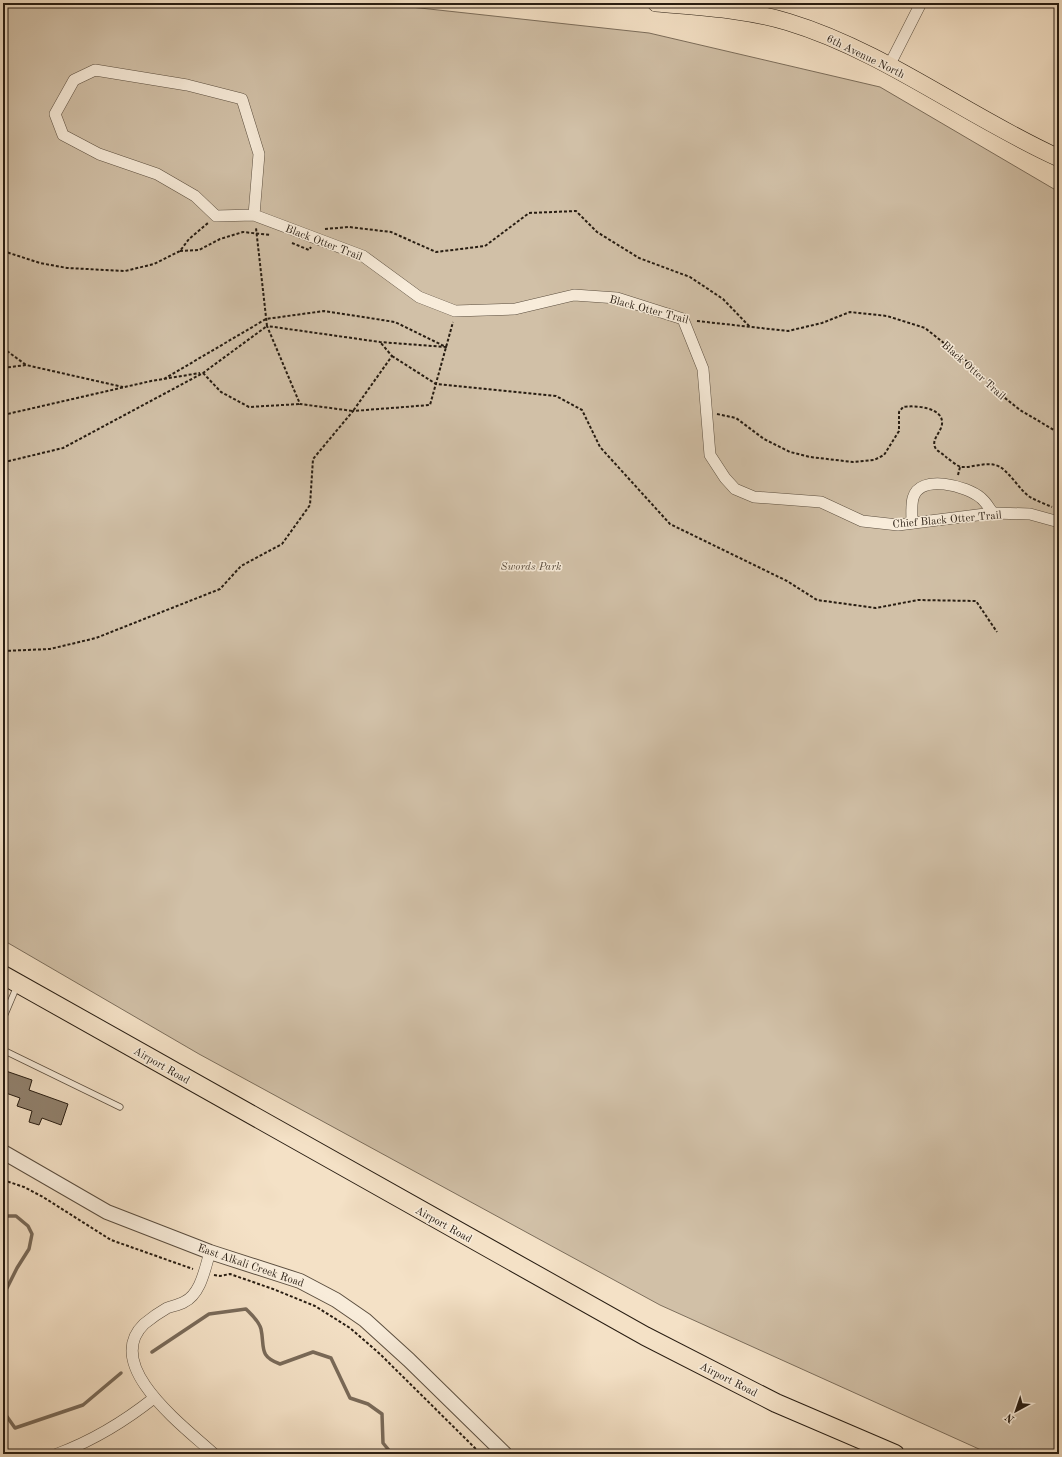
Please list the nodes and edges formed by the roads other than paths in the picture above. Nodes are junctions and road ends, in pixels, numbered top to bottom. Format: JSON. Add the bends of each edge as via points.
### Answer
{"nodes":[{"id":1,"x":656,"y":3,"type":"edge"},
{"id":2,"x":921,"y":3,"type":"edge"},
{"id":3,"x":889,"y":66,"type":"junction"},
{"id":4,"x":1059,"y":158,"type":"edge"},
{"id":5,"x":254,"y":215,"type":"junction"},
{"id":6,"x":683,"y":319,"type":"joint"},
{"id":7,"x":993,"y":513,"type":"junction"},
{"id":8,"x":1059,"y":522,"type":"edge"},
{"id":9,"x":912,"y":523,"type":"junction"},
{"id":10,"x":11,"y":980,"type":"edge"},
{"id":11,"x":3,"y":1019,"type":"edge"},
{"id":12,"x":3,"y":1050,"type":"edge"},
{"id":13,"x":120,"y":1106,"type":"dead end"},
{"id":14,"x":3,"y":1152,"type":"edge"},
{"id":15,"x":210,"y":1252,"type":"junction"},
{"id":16,"x":154,"y":1398,"type":"junction"},
{"id":17,"x":57,"y":1454,"type":"edge"},
{"id":18,"x":214,"y":1454,"type":"edge"},
{"id":19,"x":505,"y":1454,"type":"edge"},
{"id":20,"x":895,"y":1454,"type":"edge"}],
"edges":[{"from":1,"to":3,"type":"main road","name":"6th Avenue North","via":[[746,12],[788,22],[836,40]]},
{"from":2,"to":3,"type":"street"},
{"from":3,"to":4,"type":"main road","name":"6th Avenue North"},
{"from":5,"to":5,"type":"street","name":"Black Otter Trail","via":[[259,154],[242,99],[187,85],[95,70],[74,80],[55,114],[63,135],[99,154],[157,174],[195,196],[216,216]]},
{"from":5,"to":6,"type":"street","name":"Black Otter Trail","via":[[364,256],[418,297],[455,311],[515,309],[574,295],[617,298]]},
{"from":6,"to":9,"type":"street","name":"Chief Black Otter Trail","via":[[703,369],[710,455],[735,489],[754,497],[821,502],[862,521],[898,525]]},
{"from":7,"to":8,"type":"street","name":"Chief Black Otter Trail","via":[[1030,514]]},
{"from":7,"to":9,"type":"street","name":"Chief Black Otter Trail"},
{"from":7,"to":9,"type":"street","via":[[982,498],[964,488],[935,483],[921,487],[913,498]]},
{"from":10,"to":11,"type":"lane"},
{"from":10,"to":20,"type":"highway","name":"Airport Road","via":[[645,1336],[776,1403]]},
{"from":12,"to":13,"type":"lane"},
{"from":14,"to":15,"type":"street","name":"East Alkali Creek Road","via":[[107,1212]]},
{"from":15,"to":16,"type":"street","via":[[197,1289],[185,1302],[166,1308],[144,1324],[133,1340],[132,1350],[138,1376]]},
{"from":15,"to":19,"type":"street","name":"East Alkali Creek Road","via":[[300,1281],[348,1308],[409,1360]]},
{"from":16,"to":17,"type":"street","via":[[131,1416]]},
{"from":16,"to":18,"type":"street"}]}
